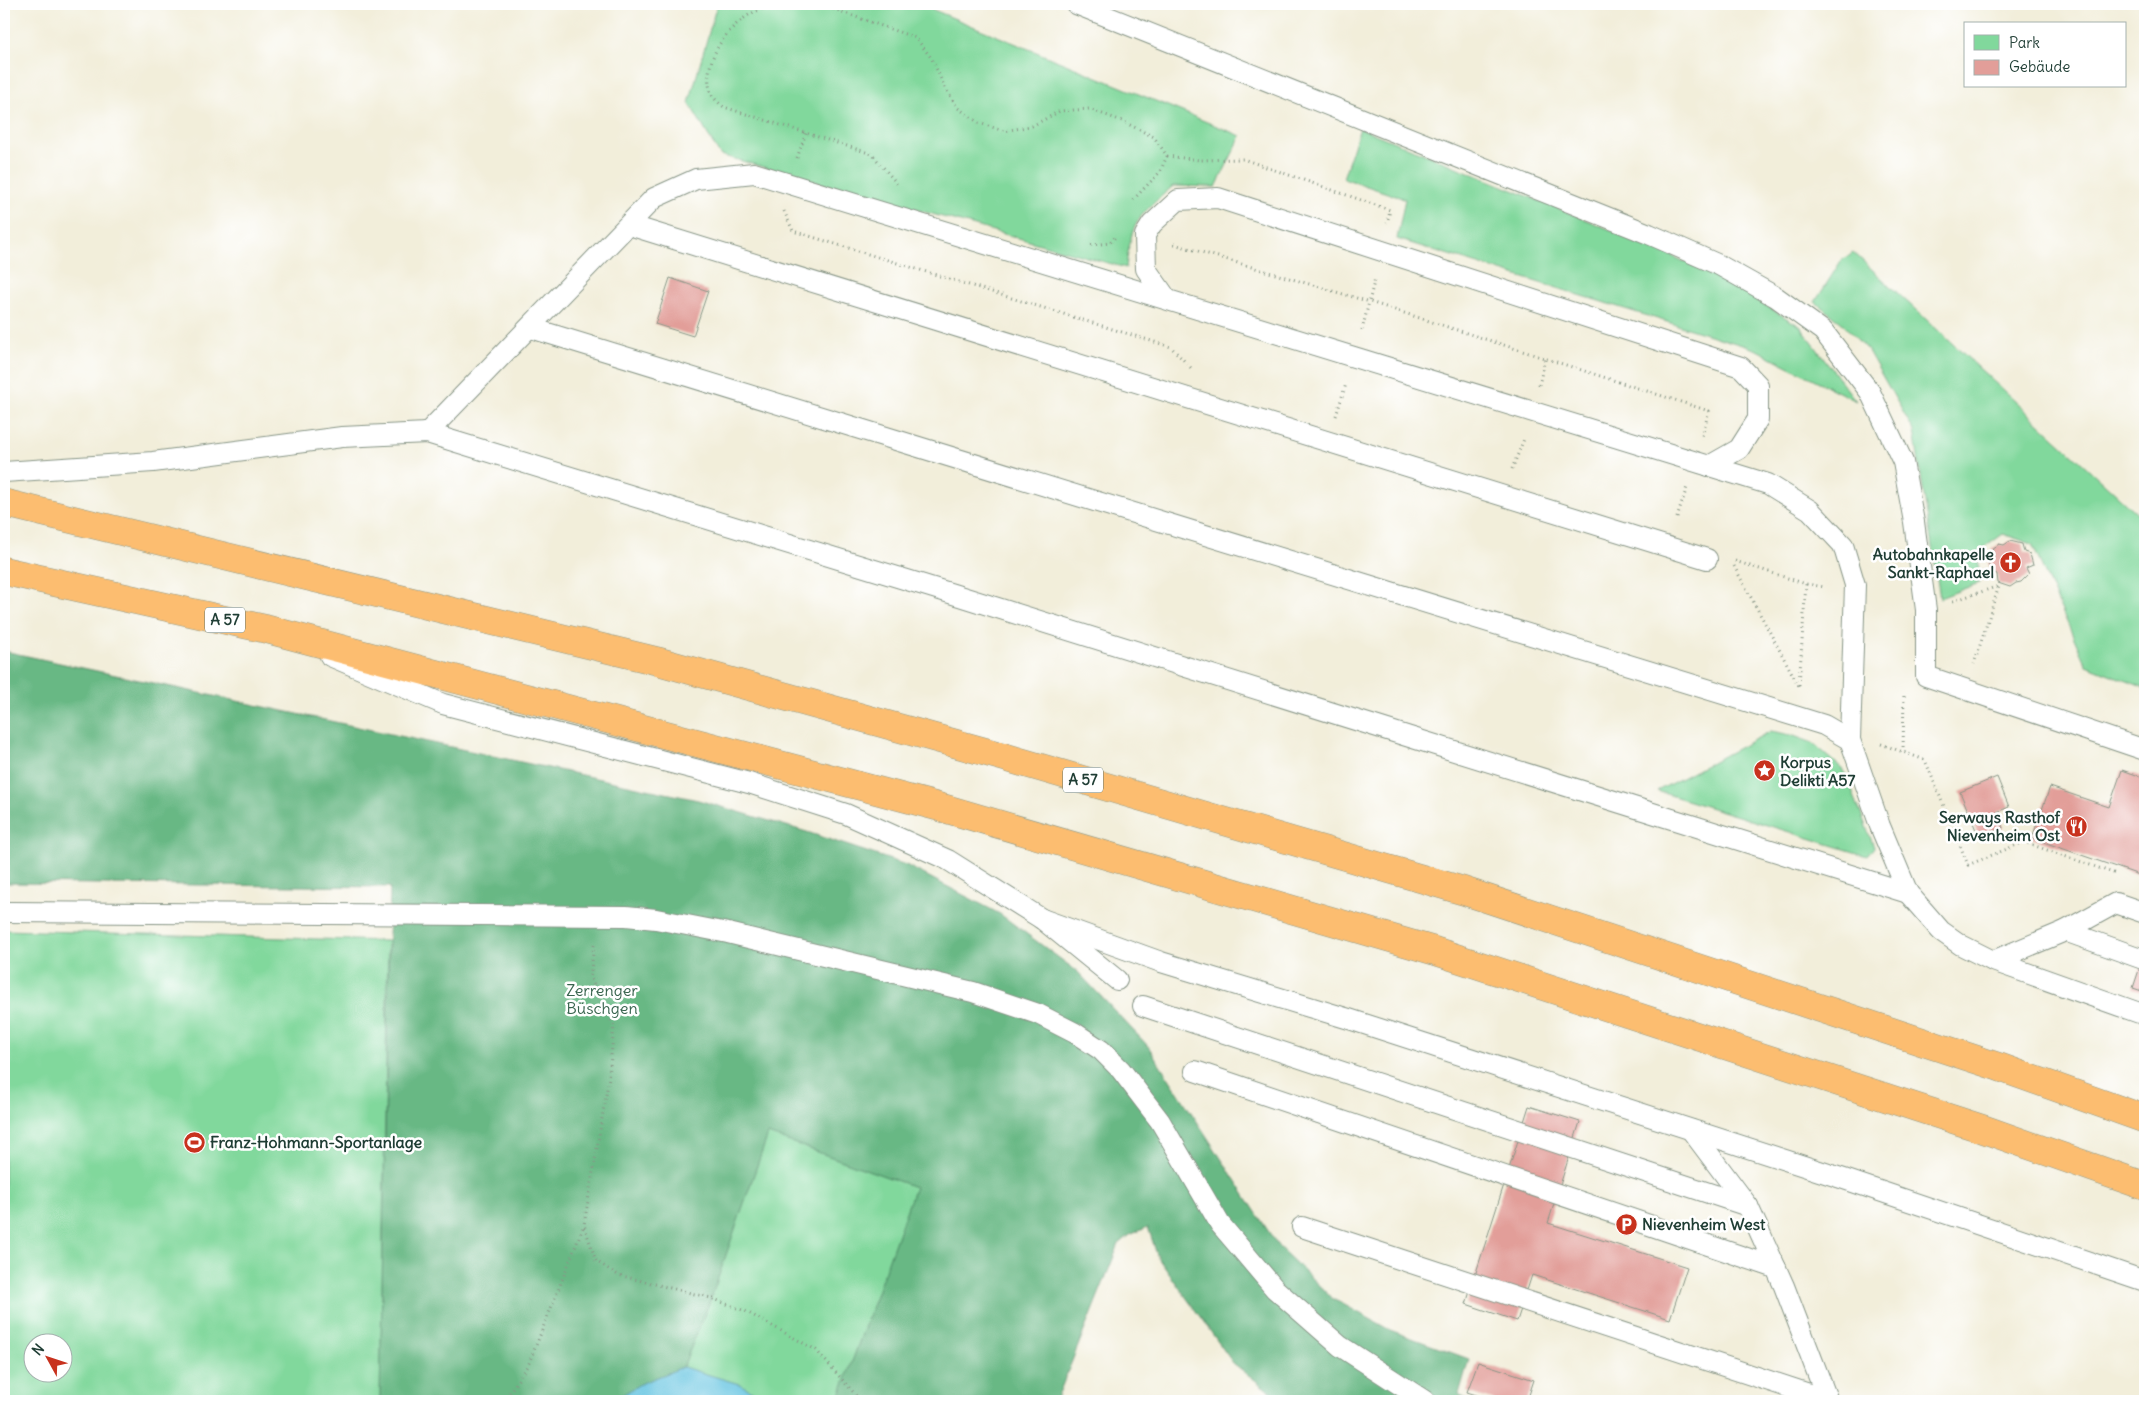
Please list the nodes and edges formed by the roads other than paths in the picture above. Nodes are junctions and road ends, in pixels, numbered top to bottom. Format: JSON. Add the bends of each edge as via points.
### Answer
{"nodes":[{"id":1,"x":1076,"y":4,"type":"edge"},
{"id":2,"x":629,"y":225,"type":"junction"},
{"id":3,"x":1167,"y":298,"type":"junction"},
{"id":4,"x":531,"y":328,"type":"junction"},
{"id":5,"x":427,"y":433,"type":"junction"},
{"id":6,"x":1702,"y":464,"type":"junction"},
{"id":7,"x":4,"y":472,"type":"edge"},
{"id":8,"x":4,"y":503,"type":"edge"},
{"id":9,"x":1707,"y":559,"type":"dead end"},
{"id":10,"x":4,"y":570,"type":"edge"},
{"id":11,"x":266,"y":630,"type":"junction"},
{"id":12,"x":1850,"y":732,"type":"junction"},
{"id":13,"x":2145,"y":750,"type":"edge"},
{"id":14,"x":1908,"y":893,"type":"junction"},
{"id":15,"x":4,"y":912,"type":"edge"},
{"id":16,"x":2145,"y":913,"type":"edge"},
{"id":17,"x":1042,"y":919,"type":"junction"},
{"id":18,"x":2065,"y":930,"type":"junction"},
{"id":19,"x":2143,"y":959,"type":"dead end"},
{"id":20,"x":1993,"y":961,"type":"junction"},
{"id":21,"x":1117,"y":980,"type":"dead end"},
{"id":22,"x":1143,"y":1006,"type":"dead end"},
{"id":23,"x":2145,"y":1015,"type":"edge"},
{"id":24,"x":1195,"y":1071,"type":"dead end"},
{"id":25,"x":2145,"y":1119,"type":"edge"},
{"id":26,"x":1691,"y":1130,"type":"junction"},
{"id":27,"x":2145,"y":1186,"type":"edge"},
{"id":28,"x":1748,"y":1206,"type":"junction"},
{"id":29,"x":1302,"y":1227,"type":"dead end"},
{"id":30,"x":1776,"y":1268,"type":"junction"},
{"id":31,"x":2145,"y":1281,"type":"edge"},
{"id":32,"x":1828,"y":1400,"type":"edge"},
{"id":33,"x":1424,"y":1401,"type":"edge"}],
"edges":[{"from":1,"to":13,"type":"lane","via":[[1649,234],[1718,265],[1776,297],[1823,331],[1870,392],[1903,462],[1926,610],[1926,676]]},
{"from":2,"to":3,"type":"lane","via":[[654,198],[696,179],[754,173]]},
{"from":2,"to":4,"type":"lane"},
{"from":2,"to":9,"type":"lane"},
{"from":3,"to":6,"type":"lane"},
{"from":3,"to":6,"type":"lane","via":[[1146,269],[1145,235],[1178,200],[1218,198],[1741,367],[1758,385],[1758,419],[1739,449]]},
{"from":4,"to":5,"type":"lane"},
{"from":4,"to":12,"type":"lane"},
{"from":5,"to":7,"type":"lane","via":[[342,437],[153,462]]},
{"from":5,"to":14,"type":"lane","via":[[954,594]]},
{"from":6,"to":12,"type":"lane","via":[[1768,484],[1810,510],[1843,545],[1855,585]]},
{"from":8,"to":25,"type":"highway","number":"A 57","via":[[656,661],[1014,759],[1464,891],[1999,1067]]},
{"from":10,"to":11,"type":"highway","number":"A 57"},
{"from":11,"to":17,"type":"lane","via":[[442,704],[749,783],[846,814],[948,860]]},
{"from":11,"to":27,"type":"highway","number":"A 57","via":[[943,808],[1435,951],[1983,1129]]},
{"from":12,"to":14,"type":"lane","via":[[1880,826]]},
{"from":14,"to":20,"type":"lane","via":[[1941,931],[1961,946]]},
{"from":15,"to":33,"type":"lane","via":[[597,914],[656,919],[974,992],[1038,1014],[1101,1050],[1121,1070],[1160,1121],[1220,1224],[1275,1289],[1340,1346]]},
{"from":16,"to":18,"type":"lane","via":[[2116,903]]},
{"from":17,"to":21,"type":"lane"},
{"from":17,"to":26,"type":"lane","via":[[1161,962]]},
{"from":18,"to":19,"type":"lane"},
{"from":18,"to":20,"type":"lane"},
{"from":20,"to":23,"type":"lane"},
{"from":22,"to":28,"type":"lane"},
{"from":24,"to":30,"type":"lane"},
{"from":26,"to":28,"type":"lane"},
{"from":26,"to":31,"type":"lane"},
{"from":28,"to":30,"type":"lane"},
{"from":29,"to":32,"type":"lane"},
{"from":30,"to":32,"type":"lane"}]}
